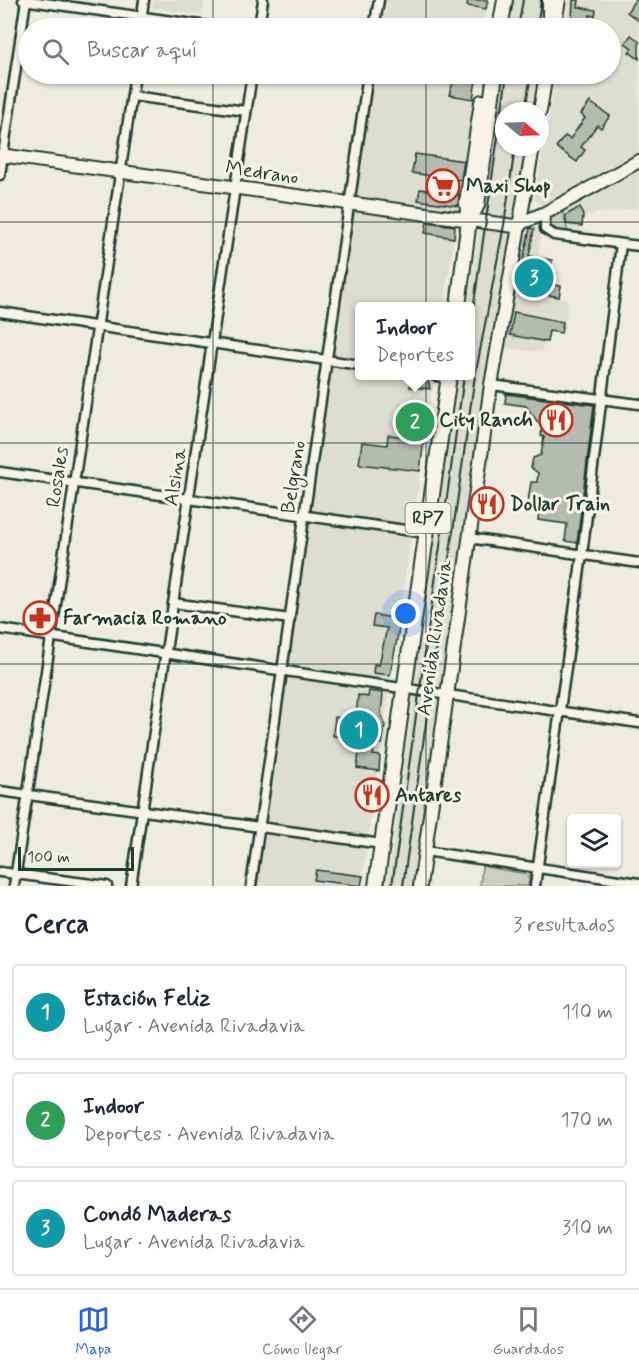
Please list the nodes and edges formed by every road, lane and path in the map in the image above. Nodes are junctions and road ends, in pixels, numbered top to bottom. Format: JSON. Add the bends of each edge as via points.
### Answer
{"nodes":[{"id":1,"x":25,"y":0,"type":"edge"},
{"id":2,"x":144,"y":0,"type":"edge"},
{"id":3,"x":263,"y":0,"type":"edge"},
{"id":4,"x":379,"y":0,"type":"edge"},
{"id":5,"x":496,"y":0,"type":"edge"},
{"id":6,"x":507,"y":0,"type":"edge"},
{"id":7,"x":552,"y":1,"type":"edge"},
{"id":8,"x":141,"y":16,"type":"junction"},
{"id":9,"x":22,"y":18,"type":"edge"},
{"id":10,"x":154,"y":18,"type":"edge"},
{"id":11,"x":260,"y":18,"type":"edge"},
{"id":12,"x":376,"y":18,"type":"edge"},
{"id":13,"x":493,"y":18,"type":"edge"},
{"id":14,"x":502,"y":18,"type":"edge"},
{"id":15,"x":554,"y":18,"type":"edge"},
{"id":16,"x":18,"y":45,"type":"edge"},
{"id":17,"x":134,"y":84,"type":"edge"},
{"id":18,"x":250,"y":84,"type":"edge"},
{"id":19,"x":367,"y":84,"type":"edge"},
{"id":20,"x":485,"y":84,"type":"edge"},
{"id":21,"x":494,"y":84,"type":"edge"},
{"id":22,"x":544,"y":84,"type":"edge"},
{"id":23,"x":132,"y":96,"type":"junction"},
{"id":24,"x":541,"y":102,"type":"edge"},
{"id":25,"x":246,"y":111,"type":"junction"},
{"id":26,"x":1,"y":155,"type":"edge"},
{"id":27,"x":531,"y":156,"type":"edge"},
{"id":28,"x":639,"y":161,"type":"edge"},
{"id":29,"x":120,"y":172,"type":"junction"},
{"id":30,"x":0,"y":175,"type":"edge"},
{"id":31,"x":235,"y":189,"type":"junction"},
{"id":32,"x":349,"y":204,"type":"junction"},
{"id":33,"x":545,"y":213,"type":"junction"},
{"id":34,"x":470,"y":220,"type":"junction"},
{"id":35,"x":519,"y":225,"type":"junction"},
{"id":36,"x":621,"y":244,"type":"junction"},
{"id":37,"x":639,"y":246,"type":"edge"},
{"id":38,"x":459,"y":302,"type":"edge"},
{"id":39,"x":0,"y":312,"type":"edge"},
{"id":40,"x":96,"y":327,"type":"junction"},
{"id":41,"x":212,"y":344,"type":"junction"},
{"id":42,"x":328,"y":361,"type":"junction"},
{"id":43,"x":355,"y":364,"type":"edge"},
{"id":44,"x":444,"y":380,"type":"edge"},
{"id":45,"x":491,"y":386,"type":"junction"},
{"id":46,"x":603,"y":399,"type":"junction"},
{"id":47,"x":639,"y":404,"type":"edge"},
{"id":48,"x":0,"y":472,"type":"edge"},
{"id":49,"x":75,"y":482,"type":"junction"},
{"id":50,"x":189,"y":498,"type":"junction"},
{"id":51,"x":304,"y":515,"type":"junction"},
{"id":52,"x":426,"y":533,"type":"junction"},
{"id":53,"x":470,"y":538,"type":"junction"},
{"id":54,"x":582,"y":555,"type":"junction"},
{"id":55,"x":639,"y":564,"type":"edge"},
{"id":56,"x":173,"y":603,"type":"junction"},
{"id":57,"x":290,"y":619,"type":"junction"},
{"id":58,"x":0,"y":629,"type":"edge"},
{"id":59,"x":51,"y":637,"type":"junction"},
{"id":60,"x":165,"y":654,"type":"junction"},
{"id":61,"x":283,"y":671,"type":"junction"},
{"id":62,"x":404,"y":688,"type":"junction"},
{"id":63,"x":446,"y":695,"type":"junction"},
{"id":64,"x":561,"y":712,"type":"junction"},
{"id":65,"x":639,"y":723,"type":"edge"},
{"id":66,"x":0,"y":791,"type":"edge"},
{"id":67,"x":28,"y":796,"type":"junction"},
{"id":68,"x":142,"y":811,"type":"junction"},
{"id":69,"x":260,"y":828,"type":"junction"},
{"id":70,"x":382,"y":844,"type":"junction"},
{"id":71,"x":425,"y":851,"type":"junction"},
{"id":72,"x":537,"y":868,"type":"junction"},
{"id":73,"x":0,"y":872,"type":"edge"},
{"id":74,"x":16,"y":874,"type":"junction"},
{"id":75,"x":639,"y":883,"type":"edge"},
{"id":76,"x":14,"y":886,"type":"edge"},
{"id":77,"x":107,"y":886,"type":"edge"},
{"id":78,"x":131,"y":886,"type":"edge"},
{"id":79,"x":251,"y":886,"type":"edge"},
{"id":80,"x":376,"y":886,"type":"edge"},
{"id":81,"x":420,"y":886,"type":"edge"},
{"id":82,"x":535,"y":886,"type":"edge"}],
"edges":[{"from":1,"to":8,"type":"street"},
{"from":1,"to":9,"type":"street"},
{"from":2,"to":8,"type":"street"},
{"from":3,"to":11,"type":"street"},
{"from":4,"to":12,"type":"street"},
{"from":5,"to":13,"type":"main road"},
{"from":6,"to":14,"type":"main road"},
{"from":7,"to":15,"type":"main road"},
{"from":8,"to":10,"type":"street"},
{"from":16,"to":26,"type":"street"},
{"from":17,"to":23,"type":"street","name":"Rosales"},
{"from":18,"to":25,"type":"street","name":"Alsina"},
{"from":19,"to":32,"type":"street","name":"Belgrano"},
{"from":20,"to":34,"type":"main road","via":[[467,202]]},
{"from":21,"to":34,"type":"main road","via":[[477,205]]},
{"from":22,"to":24,"type":"main road"},
{"from":23,"to":25,"type":"street"},
{"from":23,"to":29,"type":"street","name":"Rosales"},
{"from":25,"to":31,"type":"street","name":"Alsina"},
{"from":26,"to":29,"type":"main road","name":"Medrano"},
{"from":26,"to":30,"type":"street"},
{"from":27,"to":35,"type":"main road","name":"Avenida Rivadavia"},
{"from":28,"to":33,"type":"main road"},
{"from":29,"to":31,"type":"main road","name":"Medrano"},
{"from":29,"to":40,"type":"street","name":"Rosales"},
{"from":31,"to":32,"type":"main road","name":"Medrano"},
{"from":31,"to":41,"type":"street","name":"Alsina"},
{"from":32,"to":34,"type":"main road","name":"Medrano"},
{"from":32,"to":42,"type":"street","name":"Belgrano"},
{"from":33,"to":35,"type":"main road"},
{"from":33,"to":36,"type":"street","via":[[545,229],[554,235]]},
{"from":34,"to":35,"type":"main road","name":"Medrano"},
{"from":34,"to":38,"type":"main road"},
{"from":35,"to":45,"type":"main road","name":"Avenida Rivadavia"},
{"from":36,"to":37,"type":"street"},
{"from":36,"to":46,"type":"street"},
{"from":39,"to":40,"type":"street"},
{"from":40,"to":41,"type":"street"},
{"from":40,"to":49,"type":"street","name":"Rosales"},
{"from":41,"to":42,"type":"street"},
{"from":41,"to":50,"type":"street","name":"Alsina"},
{"from":42,"to":43,"type":"street"},
{"from":42,"to":51,"type":"street","name":"Belgrano"},
{"from":44,"to":52,"type":"main road","name":"Avenida Rivadavia","number":"RP7"},
{"from":45,"to":46,"type":"street"},
{"from":45,"to":53,"type":"main road","name":"Avenida Rivadavia"},
{"from":46,"to":47,"type":"street"},
{"from":46,"to":54,"type":"street"},
{"from":48,"to":49,"type":"street"},
{"from":49,"to":50,"type":"street"},
{"from":49,"to":59,"type":"street","name":"Rosales"},
{"from":50,"to":51,"type":"street"},
{"from":50,"to":56,"type":"street","name":"Alsina"},
{"from":51,"to":52,"type":"street"},
{"from":51,"to":57,"type":"street","name":"Belgrano"},
{"from":52,"to":62,"type":"main road","name":"Avenida Rivadavia","number":"RP7"},
{"from":53,"to":54,"type":"street"},
{"from":53,"to":63,"type":"main road","name":"Avenida Rivadavia"},
{"from":54,"to":55,"type":"street"},
{"from":54,"to":64,"type":"street"},
{"from":56,"to":57,"type":"street"},
{"from":56,"to":60,"type":"street","name":"Alsina"},
{"from":57,"to":61,"type":"street","name":"Belgrano"},
{"from":58,"to":59,"type":"street"},
{"from":59,"to":60,"type":"street"},
{"from":59,"to":67,"type":"street","name":"Rosales"},
{"from":60,"to":61,"type":"street"},
{"from":60,"to":68,"type":"street","name":"Alsina"},
{"from":61,"to":62,"type":"street"},
{"from":61,"to":69,"type":"street","name":"Belgrano"},
{"from":62,"to":63,"type":"street"},
{"from":62,"to":70,"type":"main road","name":"Avenida Rivadavia","number":"RP7"},
{"from":63,"to":64,"type":"street"},
{"from":63,"to":71,"type":"main road","name":"Avenida Rivadavia"},
{"from":64,"to":65,"type":"street"},
{"from":64,"to":72,"type":"street"},
{"from":66,"to":67,"type":"street"},
{"from":67,"to":68,"type":"street"},
{"from":67,"to":74,"type":"street","name":"Rosales"},
{"from":68,"to":69,"type":"street"},
{"from":68,"to":78,"type":"street","name":"Alsina"},
{"from":69,"to":70,"type":"street"},
{"from":69,"to":79,"type":"street","name":"Belgrano"},
{"from":70,"to":80,"type":"main road","name":"Avenida Rivadavia","number":"RP7"},
{"from":71,"to":72,"type":"street"},
{"from":71,"to":81,"type":"main road","name":"Avenida Rivadavia"},
{"from":72,"to":75,"type":"street"},
{"from":72,"to":82,"type":"street"},
{"from":73,"to":74,"type":"street"},
{"from":74,"to":76,"type":"street","name":"Rosales"},
{"from":74,"to":77,"type":"street"}]}
